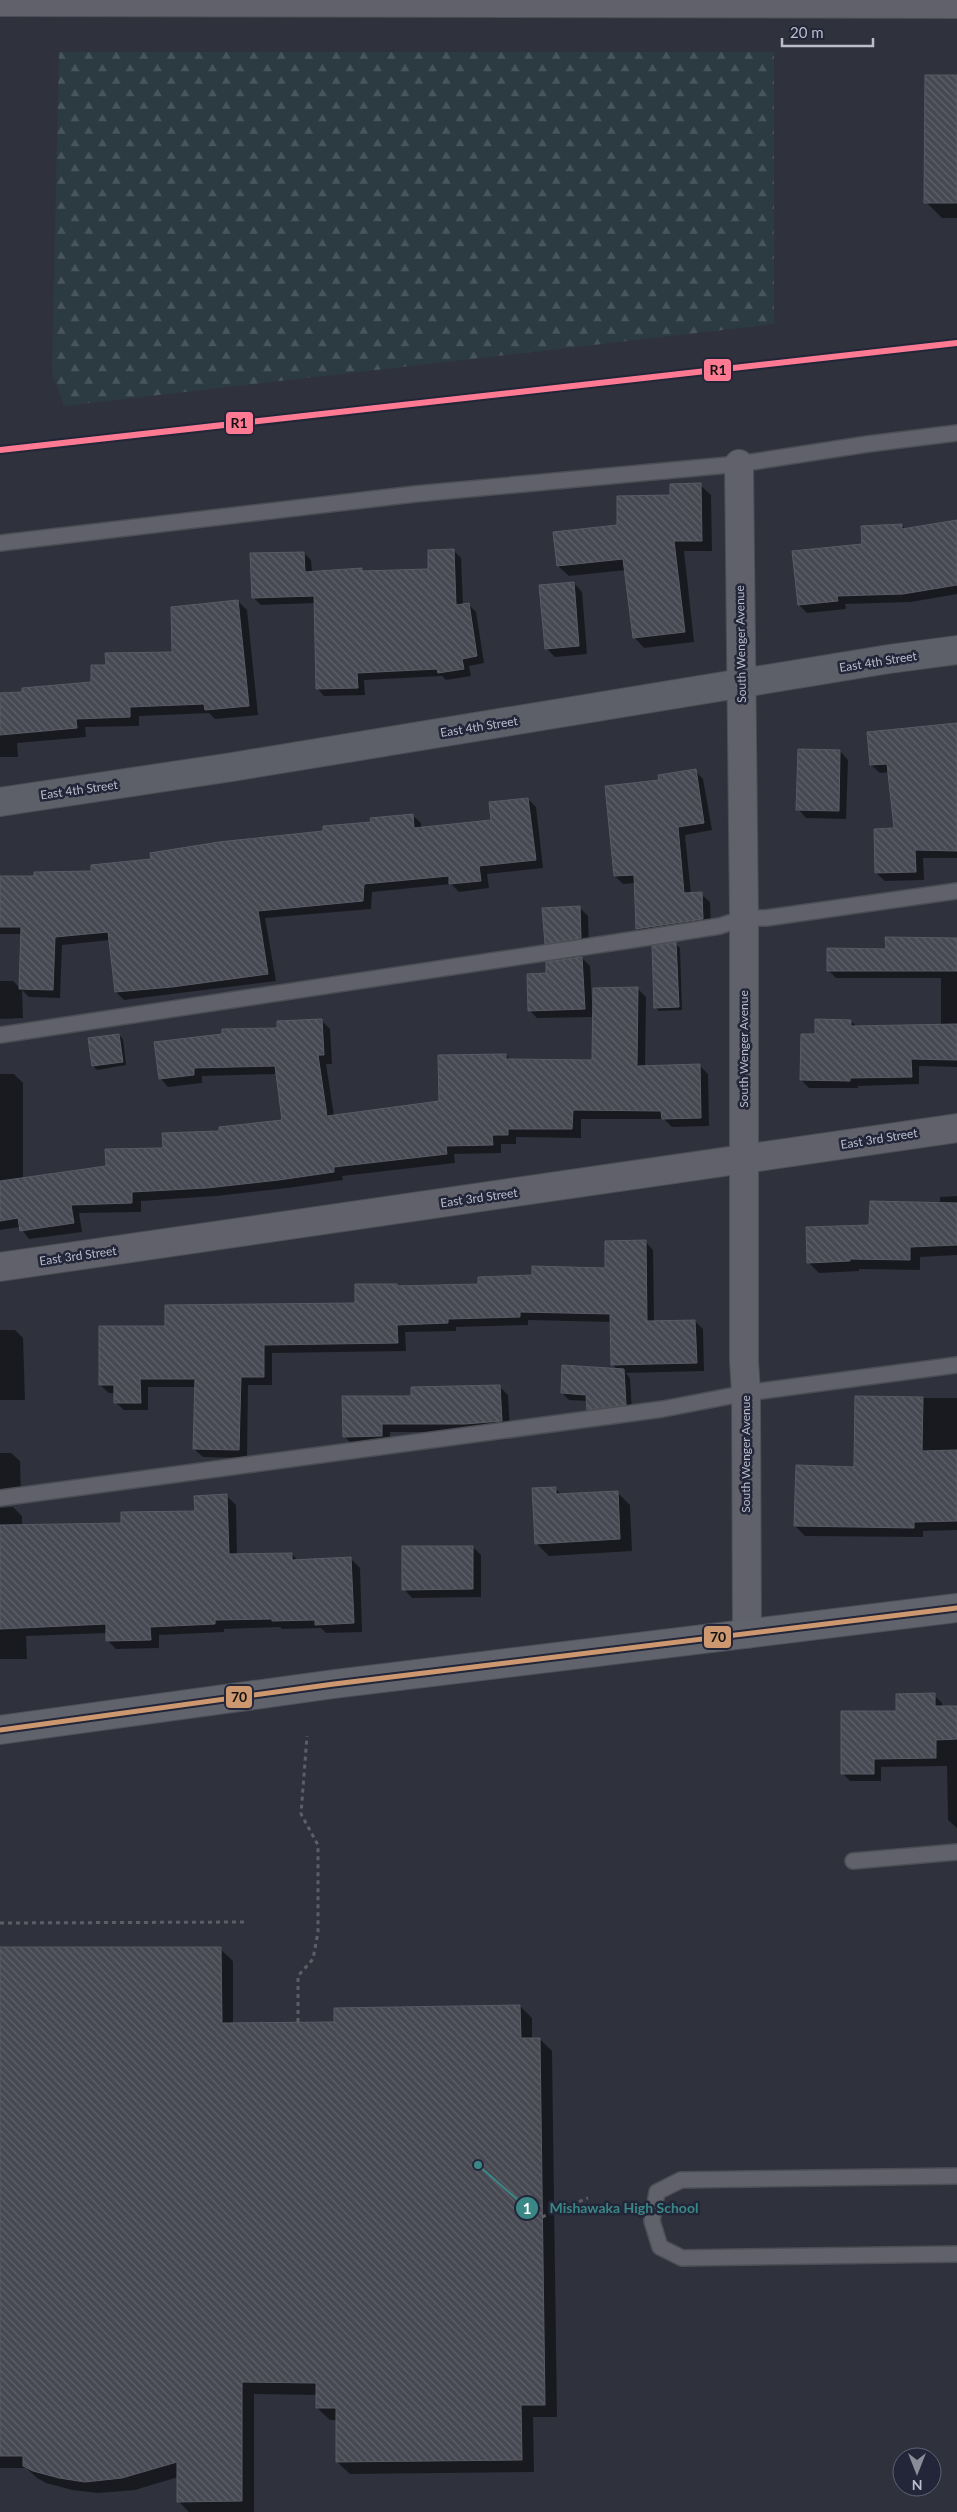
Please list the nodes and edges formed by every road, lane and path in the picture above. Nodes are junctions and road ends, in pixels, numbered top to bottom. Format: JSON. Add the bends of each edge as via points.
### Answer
{"nodes":[{"id":1,"x":0,"y":2,"type":"edge"},
{"id":2,"x":766,"y":2,"type":"edge"},
{"id":3,"x":957,"y":4,"type":"edge"},
{"id":4,"x":957,"y":434,"type":"edge"},
{"id":5,"x":739,"y":464,"type":"junction"},
{"id":6,"x":0,"y":543,"type":"edge"},
{"id":7,"x":957,"y":650,"type":"edge"},
{"id":8,"x":741,"y":684,"type":"junction"},
{"id":9,"x":0,"y":802,"type":"edge"},
{"id":10,"x":957,"y":891,"type":"edge"},
{"id":11,"x":744,"y":918,"type":"junction"},
{"id":12,"x":0,"y":1035,"type":"edge"},
{"id":13,"x":957,"y":1128,"type":"edge"},
{"id":14,"x":745,"y":1159,"type":"junction"},
{"id":15,"x":0,"y":1267,"type":"edge"},
{"id":16,"x":957,"y":1365,"type":"edge"},
{"id":17,"x":746,"y":1393,"type":"junction"},
{"id":18,"x":0,"y":1498,"type":"edge"},
{"id":19,"x":957,"y":1608,"type":"edge"},
{"id":20,"x":747,"y":1634,"type":"junction"},
{"id":21,"x":0,"y":1730,"type":"edge"},
{"id":22,"x":308,"y":1736,"type":"dead end"},
{"id":23,"x":957,"y":1852,"type":"edge"},
{"id":24,"x":853,"y":1861,"type":"dead end"},
{"id":25,"x":246,"y":1922,"type":"dead end"},
{"id":26,"x":0,"y":1923,"type":"edge"},
{"id":27,"x":298,"y":2022,"type":"dead end"},
{"id":28,"x":957,"y":2176,"type":"edge"},
{"id":29,"x":588,"y":2198,"type":"dead end"},
{"id":30,"x":542,"y":2217,"type":"dead end"},
{"id":31,"x":957,"y":2254,"type":"edge"}],
"edges":[{"from":1,"to":2,"type":"street"},
{"from":2,"to":3,"type":"street"},
{"from":4,"to":5,"type":"lane"},
{"from":5,"to":6,"type":"lane","via":[[415,494]]},
{"from":5,"to":8,"type":"street","name":"South Wenger Avenue"},
{"from":7,"to":8,"type":"street","name":"East 4th Street"},
{"from":8,"to":9,"type":"street","name":"East 4th Street"},
{"from":8,"to":11,"type":"street","name":"South Wenger Avenue"},
{"from":10,"to":11,"type":"lane","via":[[766,918]]},
{"from":11,"to":12,"type":"lane","via":[[720,926],[644,938]]},
{"from":11,"to":14,"type":"street","name":"South Wenger Avenue"},
{"from":13,"to":14,"type":"street","name":"East 3rd Street"},
{"from":14,"to":15,"type":"street","name":"East 3rd Street"},
{"from":14,"to":17,"type":"street","name":"South Wenger Avenue"},
{"from":16,"to":17,"type":"lane"},
{"from":17,"to":18,"type":"lane","via":[[653,1410]]},
{"from":17,"to":20,"type":"street","name":"South Wenger Avenue"},
{"from":19,"to":20,"type":"main road"},
{"from":20,"to":21,"type":"main road"},
{"from":22,"to":27,"type":"path","via":[[301,1814],[318,1845],[318,1932],[313,1958],[298,1976]]},
{"from":23,"to":24,"type":"lane"},
{"from":25,"to":26,"type":"path"},
{"from":28,"to":31,"type":"lane","via":[[681,2180],[657,2192],[652,2220],[660,2247],[682,2258]]},
{"from":29,"to":30,"type":"path"}]}
